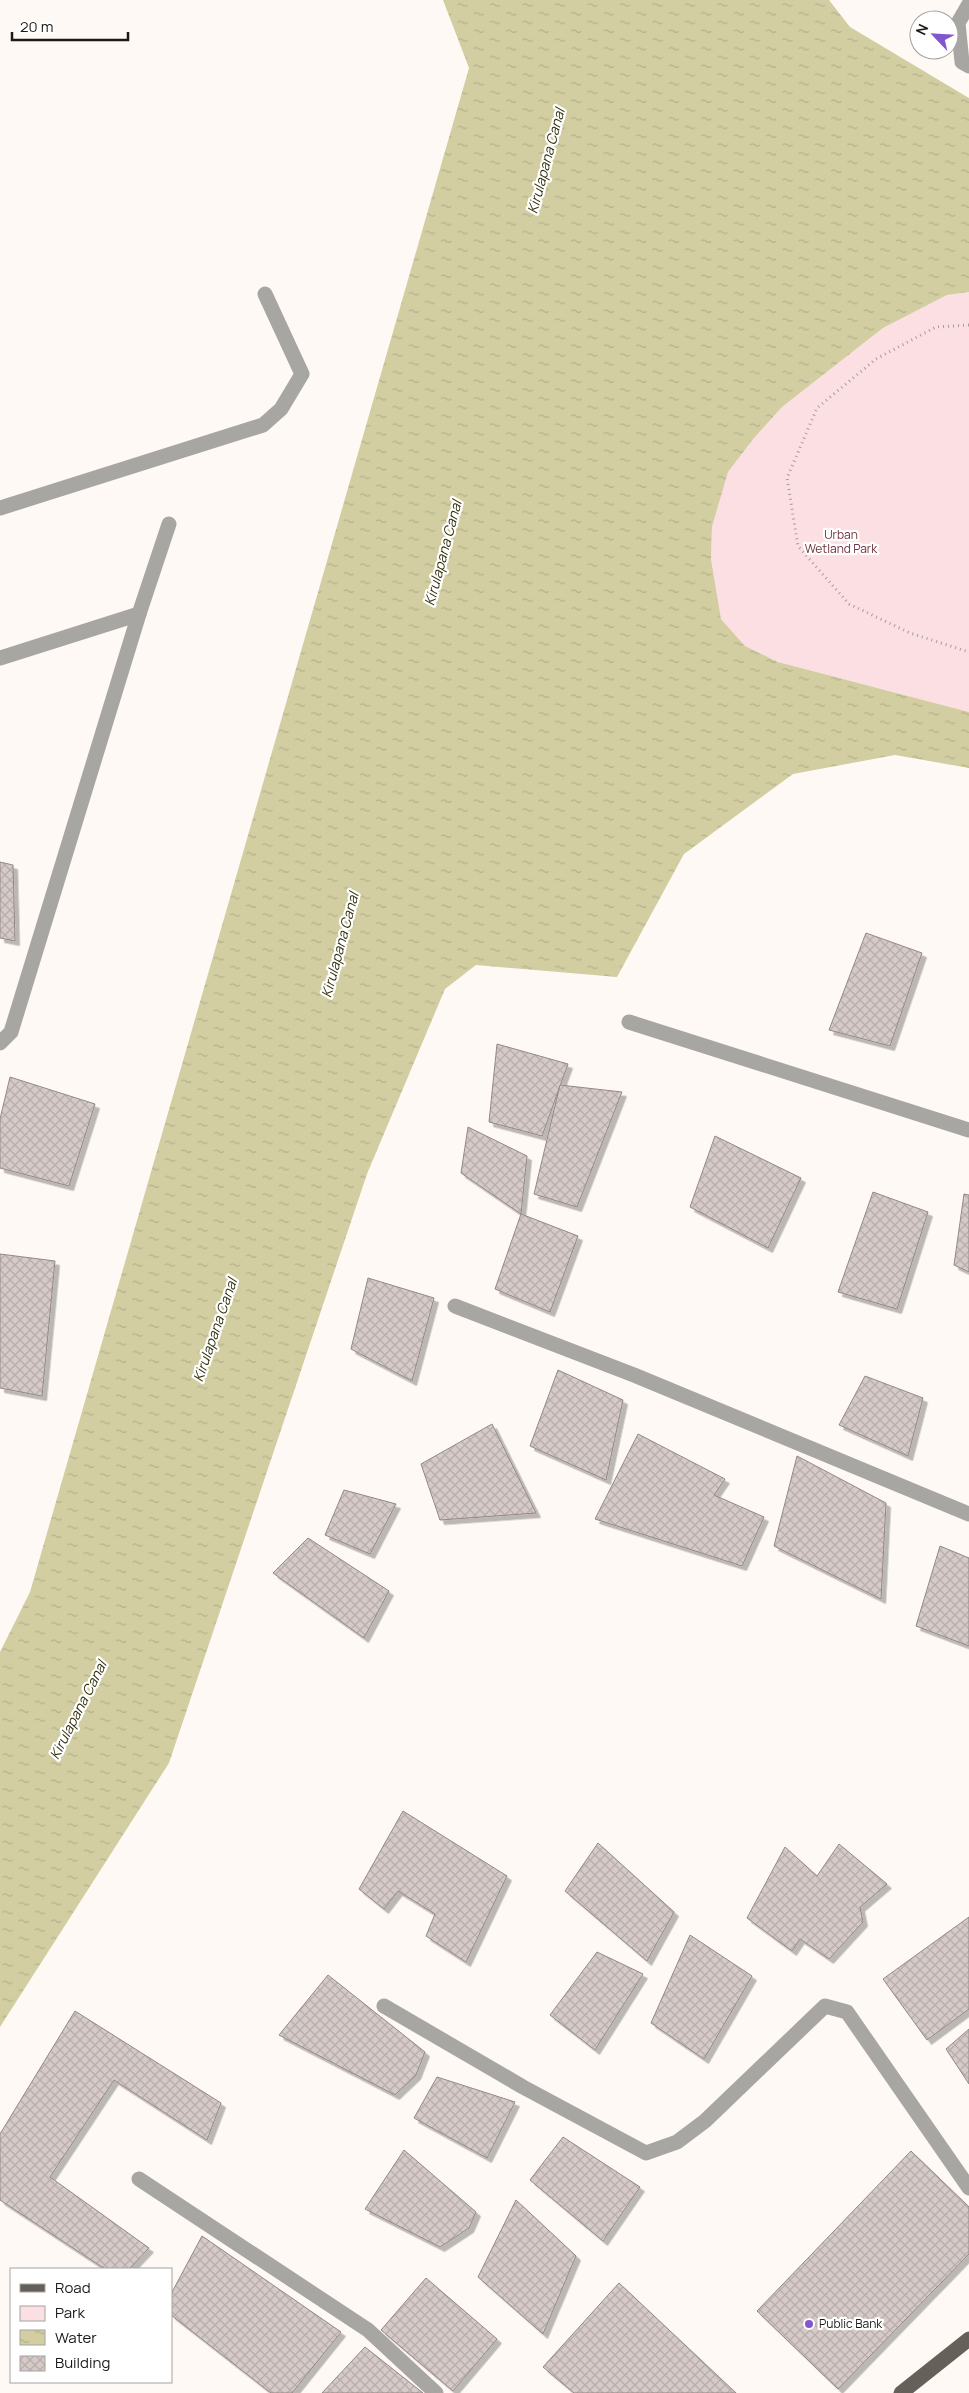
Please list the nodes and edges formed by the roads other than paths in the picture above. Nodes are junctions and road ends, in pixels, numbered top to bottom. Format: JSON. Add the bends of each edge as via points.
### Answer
{"nodes":[{"id":1,"x":969,"y":4,"type":"edge"},
{"id":2,"x":969,"y":66,"type":"edge"},
{"id":3,"x":265,"y":294,"type":"dead end"},
{"id":4,"x":0,"y":508,"type":"edge"},
{"id":5,"x":169,"y":524,"type":"dead end"},
{"id":6,"x":139,"y":614,"type":"junction"},
{"id":7,"x":0,"y":658,"type":"edge"},
{"id":8,"x":629,"y":1022,"type":"dead end"},
{"id":9,"x":0,"y":1043,"type":"edge"},
{"id":10,"x":969,"y":1130,"type":"edge"},
{"id":11,"x":455,"y":1306,"type":"dead end"},
{"id":12,"x":969,"y":1514,"type":"edge"},
{"id":13,"x":384,"y":2006,"type":"dead end"},
{"id":14,"x":139,"y":2179,"type":"dead end"},
{"id":15,"x":969,"y":2188,"type":"edge"},
{"id":16,"x":969,"y":2339,"type":"edge"},
{"id":17,"x":436,"y":2393,"type":"edge"},
{"id":18,"x":902,"y":2393,"type":"edge"}],
"edges":[{"from":1,"to":2,"type":"street","via":[[958,23],[962,62]]},
{"from":3,"to":4,"type":"street","via":[[302,374],[281,409],[263,425]]},
{"from":5,"to":6,"type":"street"},
{"from":6,"to":7,"type":"street"},
{"from":6,"to":9,"type":"street","via":[[10,1032]]},
{"from":8,"to":10,"type":"street"},
{"from":11,"to":12,"type":"street","via":[[634,1375]]},
{"from":13,"to":15,"type":"street","via":[[523,2087],[646,2153],[677,2142],[705,2121],[825,2006],[847,2012]]},
{"from":14,"to":17,"type":"street","via":[[368,2330]]},
{"from":16,"to":18,"type":"main road"}]}
